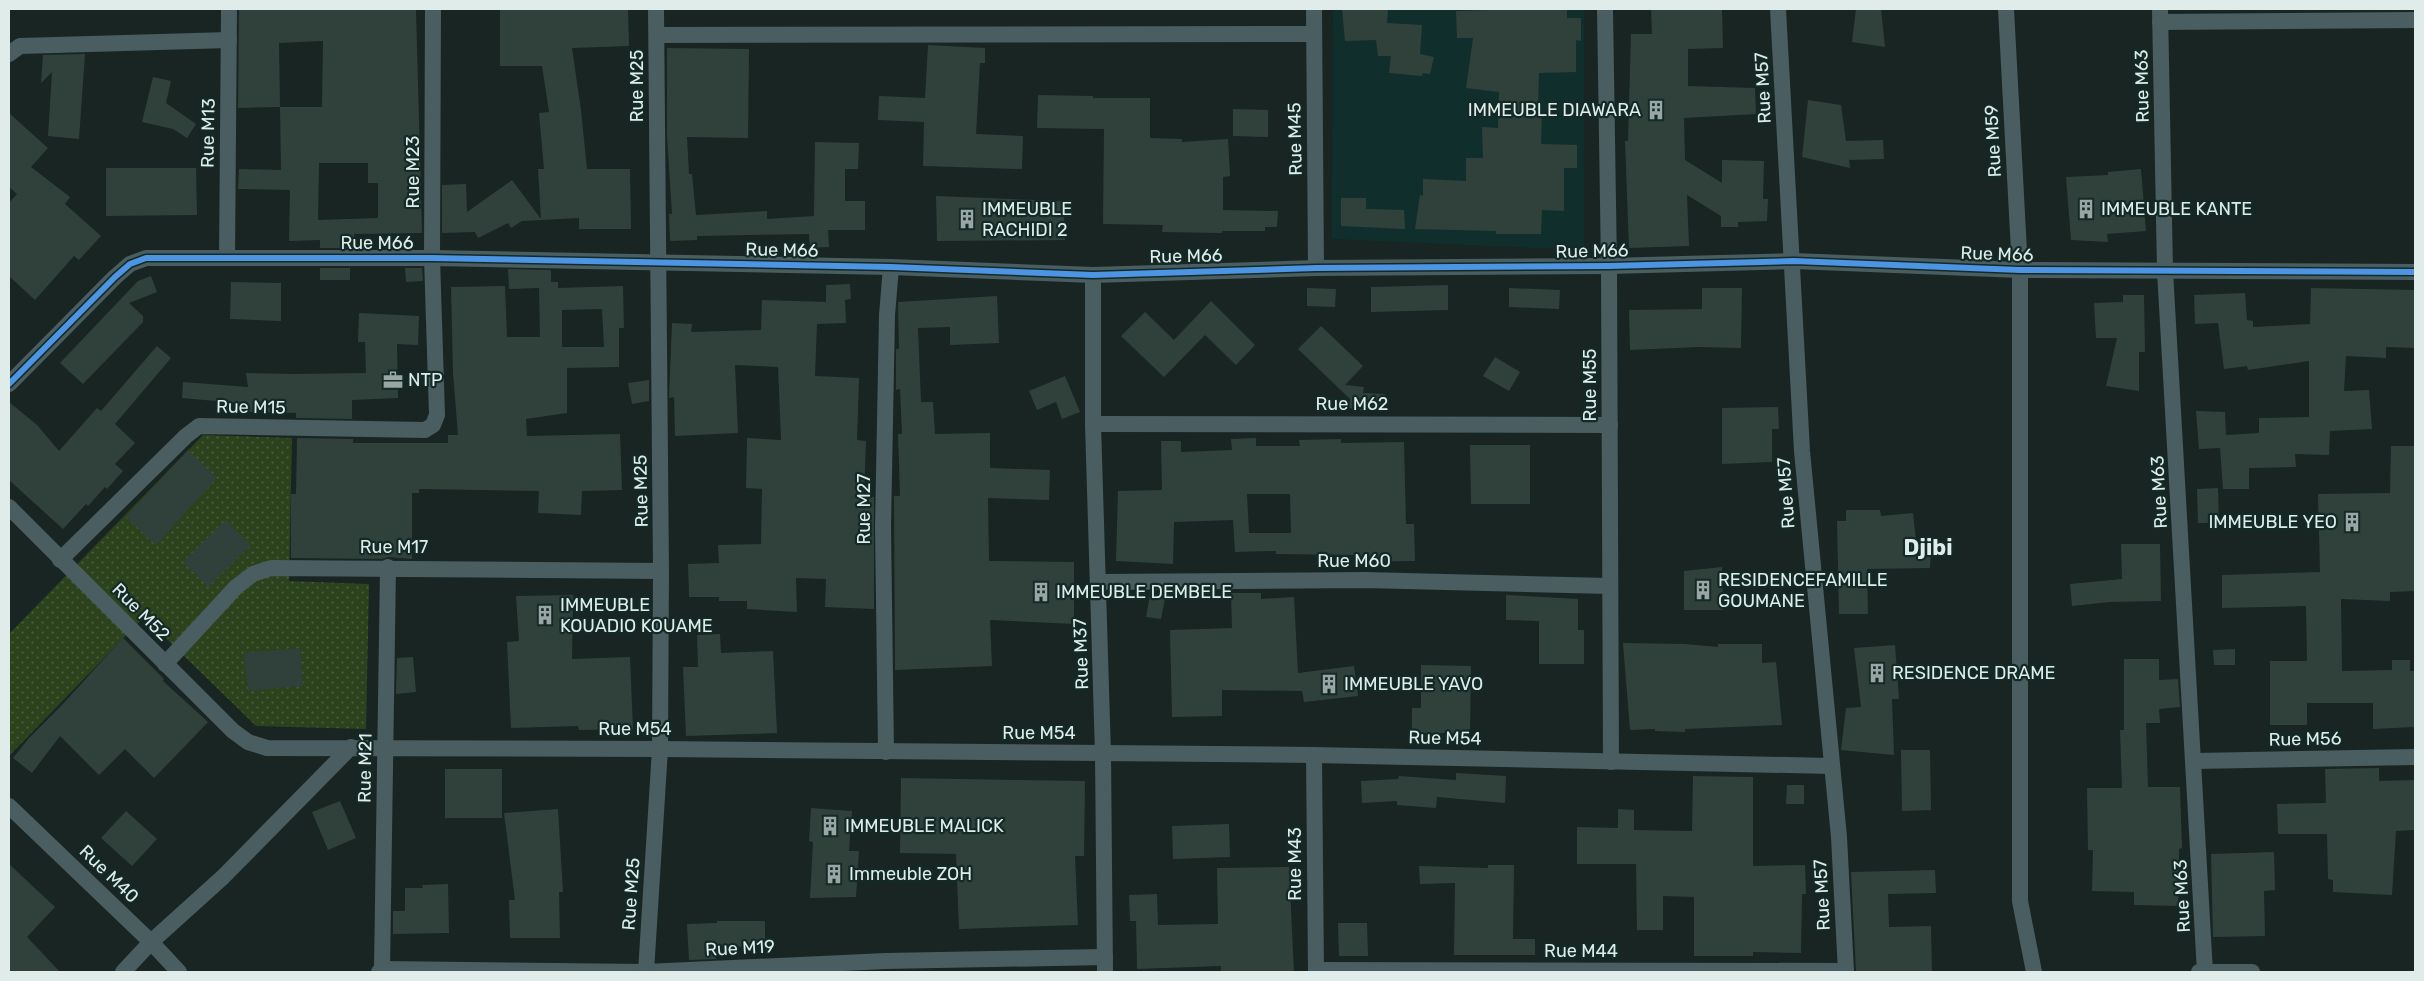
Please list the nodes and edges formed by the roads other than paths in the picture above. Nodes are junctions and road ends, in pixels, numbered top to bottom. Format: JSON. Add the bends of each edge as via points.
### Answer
{"nodes":[{"id":1,"x":229,"y":9,"type":"edge"},
{"id":2,"x":433,"y":9,"type":"edge"},
{"id":3,"x":656,"y":9,"type":"edge"},
{"id":4,"x":1314,"y":9,"type":"edge"},
{"id":5,"x":1604,"y":9,"type":"edge"},
{"id":6,"x":1778,"y":9,"type":"edge"},
{"id":7,"x":2006,"y":9,"type":"edge"},
{"id":8,"x":2160,"y":16,"type":"edge"},
{"id":9,"x":2415,"y":20,"type":"edge"},
{"id":10,"x":1314,"y":34,"type":"junction"},
{"id":11,"x":657,"y":36,"type":"junction"},
{"id":12,"x":229,"y":40,"type":"junction"},
{"id":13,"x":9,"y":54,"type":"edge"},
{"id":14,"x":227,"y":258,"type":"junction"},
{"id":15,"x":432,"y":258,"type":"junction"},
{"id":16,"x":1794,"y":261,"type":"junction"},
{"id":17,"x":658,"y":262,"type":"junction"},
{"id":18,"x":1610,"y":266,"type":"junction"},
{"id":19,"x":891,"y":267,"type":"junction"},
{"id":20,"x":1316,"y":268,"type":"junction"},
{"id":21,"x":2020,"y":270,"type":"junction"},
{"id":22,"x":2165,"y":271,"type":"junction"},
{"id":23,"x":2415,"y":272,"type":"edge"},
{"id":24,"x":1093,"y":275,"type":"junction"},
{"id":25,"x":9,"y":384,"type":"edge"},
{"id":26,"x":1094,"y":424,"type":"junction"},
{"id":27,"x":433,"y":425,"type":"joint"},
{"id":28,"x":1610,"y":425,"type":"junction"},
{"id":29,"x":9,"y":507,"type":"edge"},
{"id":30,"x":60,"y":560,"type":"junction"},
{"id":31,"x":388,"y":567,"type":"junction"},
{"id":32,"x":661,"y":570,"type":"junction"},
{"id":33,"x":1099,"y":582,"type":"junction"},
{"id":34,"x":1610,"y":586,"type":"junction"},
{"id":35,"x":165,"y":664,"type":"junction"},
{"id":36,"x":248,"y":742,"type":"joint"},
{"id":37,"x":351,"y":747,"type":"junction"},
{"id":38,"x":385,"y":747,"type":"junction"},
{"id":39,"x":660,"y":749,"type":"junction"},
{"id":40,"x":886,"y":752,"type":"junction"},
{"id":41,"x":1104,"y":754,"type":"junction"},
{"id":42,"x":1314,"y":755,"type":"junction"},
{"id":43,"x":2415,"y":757,"type":"edge"},
{"id":44,"x":2195,"y":761,"type":"junction"},
{"id":45,"x":1611,"y":762,"type":"junction"},
{"id":46,"x":1831,"y":766,"type":"junction"},
{"id":47,"x":9,"y":806,"type":"edge"},
{"id":48,"x":151,"y":942,"type":"junction"},
{"id":49,"x":1105,"y":965,"type":"edge"},
{"id":50,"x":380,"y":971,"type":"edge"},
{"id":51,"x":1316,"y":971,"type":"edge"},
{"id":52,"x":123,"y":972,"type":"edge"},
{"id":53,"x":179,"y":972,"type":"edge"},
{"id":54,"x":646,"y":972,"type":"edge"},
{"id":55,"x":1846,"y":972,"type":"edge"},
{"id":56,"x":2034,"y":972,"type":"edge"},
{"id":57,"x":2199,"y":972,"type":"edge"},
{"id":58,"x":2206,"y":972,"type":"edge"},
{"id":59,"x":2252,"y":972,"type":"edge"}],
"edges":[{"from":1,"to":12,"type":"street","name":"Rue M13"},
{"from":2,"to":15,"type":"street","name":"Rue M23"},
{"from":3,"to":11,"type":"street","name":"Rue M25"},
{"from":4,"to":10,"type":"street","name":"Rue M45"},
{"from":5,"to":18,"type":"street","name":"Rue M55"},
{"from":6,"to":16,"type":"street","name":"Rue M57"},
{"from":7,"to":21,"type":"street","name":"Rue M59"},
{"from":8,"to":9,"type":"street"},
{"from":8,"to":22,"type":"street","name":"Rue M63"},
{"from":10,"to":11,"type":"street"},
{"from":10,"to":20,"type":"street","name":"Rue M45"},
{"from":11,"to":17,"type":"street","name":"Rue M25"},
{"from":12,"to":13,"type":"street","via":[[18,46]]},
{"from":12,"to":14,"type":"street","name":"Rue M13"},
{"from":14,"to":15,"type":"street","name":"Rue M66"},
{"from":14,"to":25,"type":"street","name":"Rue M66","via":[[146,258],[130,264]]},
{"from":15,"to":17,"type":"street","name":"Rue M66"},
{"from":15,"to":27,"type":"street","name":"Rue M23","via":[[437,416]]},
{"from":16,"to":18,"type":"street","name":"Rue M66"},
{"from":16,"to":21,"type":"street","name":"Rue M66"},
{"from":16,"to":46,"type":"street","name":"Rue M57","via":[[1805,486]]},
{"from":17,"to":19,"type":"street","name":"Rue M66"},
{"from":17,"to":32,"type":"street","name":"Rue M25"},
{"from":18,"to":20,"type":"street","name":"Rue M66"},
{"from":18,"to":28,"type":"street","name":"Rue M55"},
{"from":19,"to":24,"type":"street","name":"Rue M66"},
{"from":19,"to":40,"type":"street","name":"Rue M27","via":[[887,315],[883,527]]},
{"from":20,"to":24,"type":"street","name":"Rue M66"},
{"from":21,"to":22,"type":"street","name":"Rue M66"},
{"from":21,"to":56,"type":"street","name":"Rue M59","via":[[2020,901]]},
{"from":22,"to":23,"type":"street","name":"Rue M66"},
{"from":22,"to":44,"type":"street","name":"Rue M63"},
{"from":24,"to":26,"type":"street","name":"Rue M37"},
{"from":26,"to":28,"type":"street","name":"Rue M62"},
{"from":26,"to":33,"type":"street","name":"Rue M37"},
{"from":27,"to":30,"type":"street","name":"Rue M15","via":[[425,430],[199,426]]},
{"from":28,"to":34,"type":"street","name":"Rue M55"},
{"from":29,"to":30,"type":"street","name":"Rue M52"},
{"from":30,"to":35,"type":"street","name":"Rue M52"},
{"from":31,"to":32,"type":"street","name":"Rue M17"},
{"from":31,"to":35,"type":"street","name":"Rue M17","via":[[271,568],[253,574],[236,587]]},
{"from":31,"to":38,"type":"street","name":"Rue M21"},
{"from":32,"to":39,"type":"street","name":"Rue M25"},
{"from":33,"to":34,"type":"street","name":"Rue M60","via":[[1365,580]]},
{"from":33,"to":41,"type":"street","name":"Rue M37"},
{"from":34,"to":45,"type":"street","name":"Rue M55"},
{"from":35,"to":36,"type":"street","name":"Rue M52"},
{"from":36,"to":37,"type":"street","name":"Rue M54","via":[[266,748]]},
{"from":37,"to":38,"type":"street","name":"Rue M54"},
{"from":37,"to":48,"type":"street","via":[[223,877]]},
{"from":38,"to":39,"type":"street","name":"Rue M54"},
{"from":38,"to":50,"type":"street","name":"Rue M21"},
{"from":39,"to":40,"type":"street","name":"Rue M54"},
{"from":39,"to":54,"type":"street","name":"Rue M25"},
{"from":40,"to":41,"type":"street","name":"Rue M54"},
{"from":41,"to":42,"type":"street","name":"Rue M54"},
{"from":41,"to":49,"type":"street","name":"Rue M37"},
{"from":42,"to":45,"type":"street","name":"Rue M54"},
{"from":42,"to":51,"type":"street","name":"Rue M43"},
{"from":43,"to":44,"type":"street","name":"Rue M56"},
{"from":44,"to":58,"type":"street","name":"Rue M63"},
{"from":45,"to":46,"type":"street","name":"Rue M54"},
{"from":46,"to":55,"type":"street","name":"Rue M57","via":[[1839,837]]},
{"from":47,"to":48,"type":"street","name":"Rue M40"},
{"from":48,"to":52,"type":"street"},
{"from":48,"to":53,"type":"street","name":"Rue M40"},
{"from":49,"to":54,"type":"street","name":"Rue M19","via":[[886,961]]},
{"from":50,"to":54,"type":"street","name":"Rue M19"},
{"from":51,"to":55,"type":"street","name":"Rue M44"},
{"from":57,"to":58,"type":"street"},
{"from":58,"to":59,"type":"street"}]}
